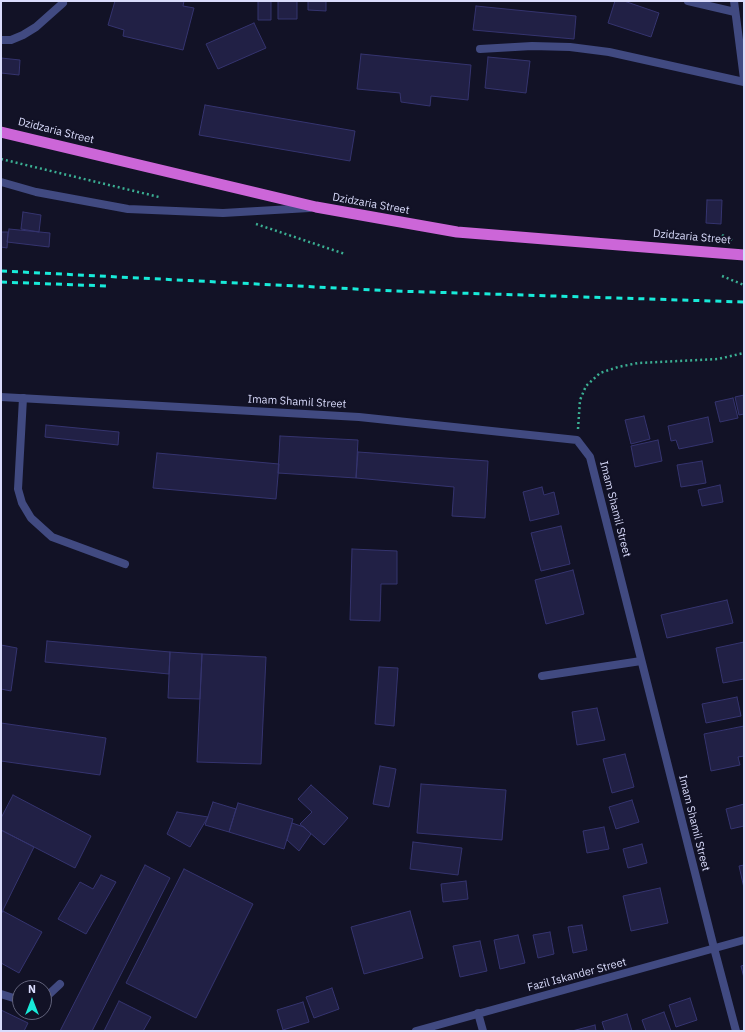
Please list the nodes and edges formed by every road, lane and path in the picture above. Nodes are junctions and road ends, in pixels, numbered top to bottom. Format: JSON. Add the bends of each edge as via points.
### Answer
{"nodes":[{"id":1,"x":688,"y":1,"type":"edge"},
{"id":2,"x":734,"y":1,"type":"edge"},
{"id":3,"x":63,"y":3,"type":"dead end"},
{"id":4,"x":735,"y":12,"type":"junction"},
{"id":5,"x":1,"y":40,"type":"edge"},
{"id":6,"x":480,"y":49,"type":"dead end"},
{"id":7,"x":744,"y":80,"type":"edge"},
{"id":8,"x":1,"y":132,"type":"edge"},
{"id":9,"x":1,"y":182,"type":"edge"},
{"id":10,"x":316,"y":207,"type":"junction"},
{"id":11,"x":744,"y":255,"type":"edge"},
{"id":12,"x":722,"y":276,"type":"dead end"},
{"id":13,"x":744,"y":285,"type":"edge"},
{"id":14,"x":744,"y":353,"type":"edge"},
{"id":15,"x":1,"y":398,"type":"edge"},
{"id":16,"x":23,"y":398,"type":"junction"},
{"id":17,"x":577,"y":440,"type":"junction"},
{"id":18,"x":125,"y":564,"type":"dead end"},
{"id":19,"x":642,"y":661,"type":"junction"},
{"id":20,"x":542,"y":676,"type":"dead end"},
{"id":21,"x":744,"y":940,"type":"edge"},
{"id":22,"x":714,"y":948,"type":"junction"},
{"id":23,"x":60,"y":984,"type":"dead end"},
{"id":24,"x":52,"y":992,"type":"edge"},
{"id":25,"x":1,"y":994,"type":"edge"},
{"id":26,"x":12,"y":997,"type":"edge"},
{"id":27,"x":478,"y":1013,"type":"junction"},
{"id":28,"x":416,"y":1031,"type":"edge"},
{"id":29,"x":483,"y":1031,"type":"edge"},
{"id":30,"x":736,"y":1031,"type":"edge"}],
"edges":[{"from":1,"to":4,"type":"street"},
{"from":2,"to":4,"type":"street"},
{"from":3,"to":5,"type":"street","via":[[23,35],[11,40]]},
{"from":4,"to":7,"type":"street"},
{"from":6,"to":7,"type":"street","via":[[570,47],[609,52]]},
{"from":8,"to":10,"type":"highway","name":"Dzidzaria Street"},
{"from":9,"to":10,"type":"street","via":[[36,192],[128,209],[222,213]]},
{"from":10,"to":11,"type":"highway","name":"Dzidzaria Street","via":[[457,232]]},
{"from":12,"to":13,"type":"path"},
{"from":14,"to":17,"type":"path","via":[[718,359],[638,363],[618,366],[600,373],[586,386],[580,400]]},
{"from":15,"to":16,"type":"street","name":"Imam Shamil Street"},
{"from":16,"to":17,"type":"street","name":"Imam Shamil Street","via":[[358,417]]},
{"from":16,"to":18,"type":"street","via":[[18,489],[22,503],[31,518],[52,537]]},
{"from":17,"to":19,"type":"street","name":"Imam Shamil Street","via":[[590,457]]},
{"from":19,"to":20,"type":"street"},
{"from":19,"to":22,"type":"street","name":"Imam Shamil Street"},
{"from":21,"to":22,"type":"street","name":"Fazil Iskander Street"},
{"from":22,"to":27,"type":"street","name":"Fazil Iskander Street"},
{"from":22,"to":30,"type":"street","name":"Imam Shamil Street"},
{"from":23,"to":24,"type":"street"},
{"from":25,"to":26,"type":"street"},
{"from":27,"to":28,"type":"street","name":"Fazil Iskander Street"},
{"from":27,"to":29,"type":"street"}]}
